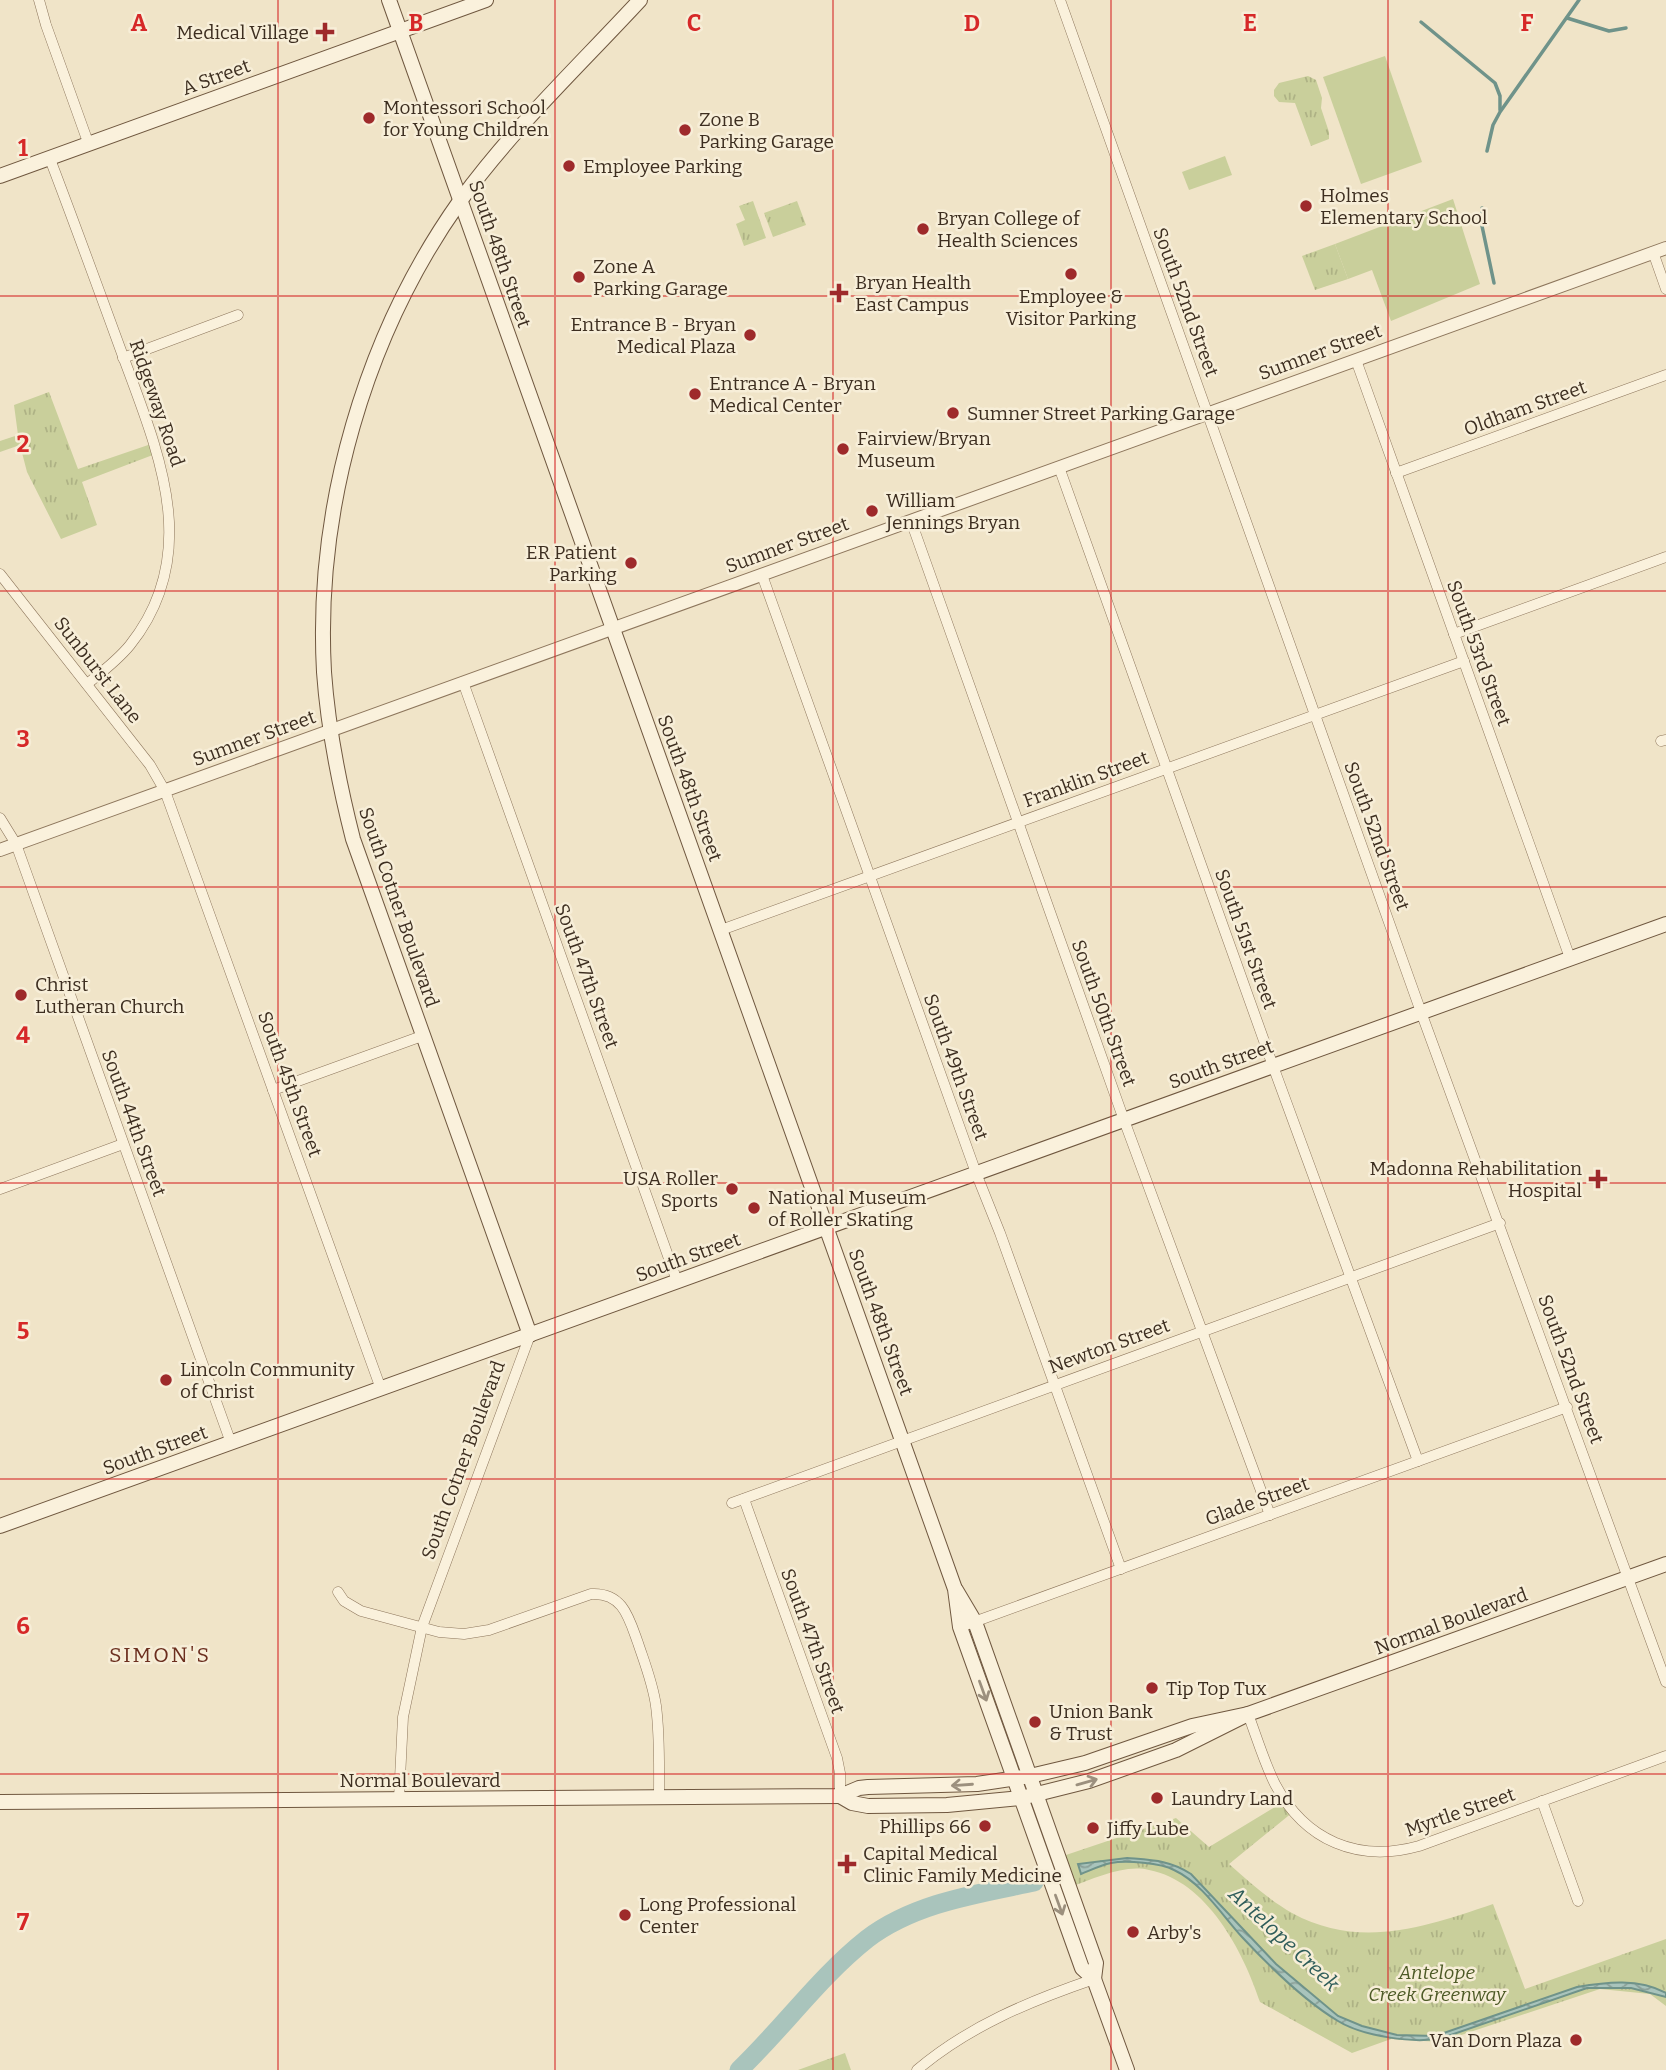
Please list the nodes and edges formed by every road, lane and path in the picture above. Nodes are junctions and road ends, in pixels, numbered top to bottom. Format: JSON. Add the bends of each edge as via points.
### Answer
{"nodes":[{"id":1,"x":39,"y":0,"type":"edge"},
{"id":2,"x":389,"y":0,"type":"edge"},
{"id":3,"x":486,"y":0,"type":"edge"},
{"id":4,"x":640,"y":0,"type":"edge"},
{"id":5,"x":1060,"y":0,"type":"edge"},
{"id":6,"x":400,"y":31,"type":"junction"},
{"id":7,"x":89,"y":145,"type":"junction"},
{"id":8,"x":50,"y":159,"type":"junction"},
{"id":9,"x":0,"y":176,"type":"edge"},
{"id":10,"x":461,"y":201,"type":"junction"},
{"id":11,"x":1666,"y":248,"type":"edge"},
{"id":12,"x":1653,"y":252,"type":"junction"},
{"id":13,"x":1666,"y":289,"type":"edge"},
{"id":14,"x":238,"y":315,"type":"dead end"},
{"id":15,"x":124,"y":358,"type":"junction"},
{"id":16,"x":1356,"y":360,"type":"junction"},
{"id":17,"x":1666,"y":375,"type":"edge"},
{"id":18,"x":1208,"y":413,"type":"junction"},
{"id":19,"x":1059,"y":467,"type":"junction"},
{"id":20,"x":1396,"y":473,"type":"junction"},
{"id":21,"x":911,"y":521,"type":"junction"},
{"id":22,"x":1666,"y":558,"type":"edge"},
{"id":23,"x":0,"y":574,"type":"edge"},
{"id":24,"x":762,"y":575,"type":"junction"},
{"id":25,"x":613,"y":629,"type":"junction"},
{"id":26,"x":1454,"y":634,"type":"junction"},
{"id":27,"x":1464,"y":661,"type":"junction"},
{"id":28,"x":464,"y":682,"type":"junction"},
{"id":29,"x":87,"y":684,"type":"junction"},
{"id":30,"x":1315,"y":715,"type":"junction"},
{"id":31,"x":331,"y":730,"type":"junction"},
{"id":32,"x":1167,"y":768,"type":"junction"},
{"id":33,"x":165,"y":791,"type":"junction"},
{"id":34,"x":0,"y":818,"type":"edge"},
{"id":35,"x":1018,"y":822,"type":"junction"},
{"id":36,"x":16,"y":844,"type":"junction"},
{"id":37,"x":0,"y":850,"type":"edge"},
{"id":38,"x":869,"y":876,"type":"junction"},
{"id":39,"x":1666,"y":923,"type":"edge"},
{"id":40,"x":721,"y":930,"type":"junction"},
{"id":41,"x":1570,"y":958,"type":"junction"},
{"id":42,"x":1421,"y":1012,"type":"junction"},
{"id":43,"x":422,"y":1036,"type":"junction"},
{"id":44,"x":1273,"y":1066,"type":"junction"},
{"id":45,"x":273,"y":1090,"type":"junction"},
{"id":46,"x":1124,"y":1120,"type":"junction"},
{"id":47,"x":123,"y":1144,"type":"junction"},
{"id":48,"x":976,"y":1173,"type":"junction"},
{"id":49,"x":0,"y":1189,"type":"edge"},
{"id":50,"x":1500,"y":1223,"type":"junction"},
{"id":51,"x":827,"y":1228,"type":"junction"},
{"id":52,"x":1352,"y":1277,"type":"junction"},
{"id":53,"x":677,"y":1282,"type":"junction"},
{"id":54,"x":1203,"y":1330,"type":"junction"},
{"id":55,"x":530,"y":1335,"type":"junction"},
{"id":56,"x":1054,"y":1384,"type":"junction"},
{"id":57,"x":381,"y":1389,"type":"junction"},
{"id":58,"x":1567,"y":1407,"type":"junction"},
{"id":59,"x":903,"y":1441,"type":"junction"},
{"id":60,"x":231,"y":1443,"type":"junction"},
{"id":61,"x":1418,"y":1461,"type":"junction"},
{"id":62,"x":744,"y":1499,"type":"junction"},
{"id":63,"x":732,"y":1503,"type":"dead end"},
{"id":64,"x":1270,"y":1515,"type":"junction"},
{"id":65,"x":0,"y":1526,"type":"edge"},
{"id":66,"x":1666,"y":1564,"type":"edge"},
{"id":67,"x":1121,"y":1569,"type":"junction"},
{"id":68,"x":1628,"y":1577,"type":"junction"},
{"id":69,"x":955,"y":1589,"type":"junction"},
{"id":70,"x":338,"y":1592,"type":"dead end"},
{"id":71,"x":975,"y":1622,"type":"junction"},
{"id":72,"x":422,"y":1627,"type":"junction"},
{"id":73,"x":960,"y":1627,"type":"junction"},
{"id":74,"x":1666,"y":1682,"type":"edge"},
{"id":75,"x":1248,"y":1714,"type":"junction"},
{"id":76,"x":1666,"y":1756,"type":"edge"},
{"id":77,"x":1030,"y":1776,"type":"junction"},
{"id":78,"x":1015,"y":1779,"type":"junction"},
{"id":79,"x":1037,"y":1794,"type":"junction"},
{"id":80,"x":840,"y":1797,"type":"junction"},
{"id":81,"x":659,"y":1798,"type":"junction"},
{"id":82,"x":1021,"y":1798,"type":"junction"},
{"id":83,"x":398,"y":1799,"type":"junction"},
{"id":84,"x":1542,"y":1801,"type":"junction"},
{"id":85,"x":0,"y":1802,"type":"edge"},
{"id":86,"x":1578,"y":1901,"type":"dead end"},
{"id":87,"x":1094,"y":1979,"type":"junction"},
{"id":88,"x":916,"y":2070,"type":"edge"},
{"id":89,"x":1127,"y":2070,"type":"edge"}],
"edges":[{"from":1,"to":7,"type":"street"},
{"from":2,"to":6,"type":"main road","name":"South 48th Street"},
{"from":3,"to":6,"type":"main road","name":"A Street"},
{"from":4,"to":10,"type":"main road","name":"South Cotner Boulevard","via":[[517,130]]},
{"from":5,"to":18,"type":"street","name":"South 52nd Street"},
{"from":6,"to":7,"type":"main road","name":"A Street"},
{"from":6,"to":10,"type":"main road","name":"South 48th Street"},
{"from":7,"to":8,"type":"main road","name":"A Street"},
{"from":8,"to":9,"type":"main road","name":"A Street"},
{"from":8,"to":15,"type":"street","name":"Ridgeway Road"},
{"from":10,"to":25,"type":"main road","name":"South 48th Street"},
{"from":10,"to":31,"type":"main road","name":"South Cotner Boulevard","via":[[396,312],[350,438],[326,579],[324,660]]},
{"from":11,"to":12,"type":"street","name":"Sumner Street"},
{"from":12,"to":13,"type":"street"},
{"from":12,"to":16,"type":"street","name":"Sumner Street"},
{"from":14,"to":15,"type":"street"},
{"from":15,"to":29,"type":"street","name":"Ridgeway Road","via":[[164,478],[169,556],[159,597],[140,631]]},
{"from":16,"to":18,"type":"street","name":"Sumner Street"},
{"from":16,"to":20,"type":"street","name":"South 53rd Street"},
{"from":17,"to":20,"type":"street","name":"Oldham Street"},
{"from":18,"to":19,"type":"street","name":"Sumner Street"},
{"from":18,"to":30,"type":"street","name":"South 52nd Street"},
{"from":19,"to":21,"type":"street","name":"Sumner Street"},
{"from":19,"to":32,"type":"street","name":"South 51st Street"},
{"from":20,"to":26,"type":"street","name":"South 53rd Street"},
{"from":21,"to":24,"type":"street","name":"Sumner Street"},
{"from":21,"to":35,"type":"street","name":"South 50th Street"},
{"from":22,"to":26,"type":"street"},
{"from":23,"to":29,"type":"street","name":"Sunburst Lane"},
{"from":24,"to":25,"type":"street","name":"Sumner Street"},
{"from":24,"to":38,"type":"street","name":"South 49th Street"},
{"from":25,"to":28,"type":"street","name":"Sumner Street"},
{"from":25,"to":40,"type":"main road","name":"South 48th Street"},
{"from":26,"to":27,"type":"street","name":"South 53rd Street"},
{"from":27,"to":30,"type":"street","name":"Franklin Street"},
{"from":27,"to":41,"type":"street","name":"South 53rd Street"},
{"from":28,"to":31,"type":"street","name":"Sumner Street"},
{"from":28,"to":53,"type":"street","name":"South 47th Street"},
{"from":29,"to":33,"type":"street","name":"Sunburst Lane"},
{"from":30,"to":32,"type":"street","name":"Franklin Street"},
{"from":30,"to":42,"type":"street","name":"South 52nd Street"},
{"from":31,"to":33,"type":"street","name":"Sumner Street"},
{"from":31,"to":43,"type":"main road","name":"South Cotner Boulevard","via":[[353,839]]},
{"from":32,"to":35,"type":"street","name":"Franklin Street"},
{"from":32,"to":44,"type":"street","name":"South 51st Street"},
{"from":33,"to":36,"type":"street","name":"Sumner Street"},
{"from":33,"to":45,"type":"street","name":"South 45th Street"},
{"from":34,"to":36,"type":"street","name":"South 44th Street"},
{"from":35,"to":38,"type":"street","name":"Franklin Street"},
{"from":35,"to":46,"type":"street","name":"South 50th Street"},
{"from":36,"to":37,"type":"street","name":"Sumner Street"},
{"from":36,"to":47,"type":"street","name":"South 44th Street"},
{"from":38,"to":40,"type":"street","name":"Franklin Street"},
{"from":38,"to":48,"type":"street","name":"South 49th Street"},
{"from":39,"to":41,"type":"main road","name":"South Street"},
{"from":40,"to":51,"type":"main road","name":"South 48th Street"},
{"from":41,"to":42,"type":"main road","name":"South Street"},
{"from":42,"to":44,"type":"main road","name":"South Street"},
{"from":42,"to":50,"type":"street","name":"South 52nd Street"},
{"from":43,"to":45,"type":"street"},
{"from":43,"to":55,"type":"main road","name":"South Cotner Boulevard"},
{"from":44,"to":46,"type":"main road","name":"South Street"},
{"from":44,"to":52,"type":"street","name":"South 51st Street"},
{"from":45,"to":57,"type":"street","name":"South 45th Street"},
{"from":46,"to":48,"type":"main road","name":"South Street"},
{"from":46,"to":54,"type":"street","name":"South 50th Street"},
{"from":47,"to":49,"type":"street"},
{"from":47,"to":60,"type":"street","name":"South 44th Street"},
{"from":48,"to":51,"type":"main road","name":"South Street"},
{"from":48,"to":56,"type":"street","name":"South 49th Street"},
{"from":50,"to":52,"type":"street","name":"Newton Street"},
{"from":50,"to":58,"type":"street","name":"South 52nd Street"},
{"from":51,"to":53,"type":"main road","name":"South Street"},
{"from":51,"to":59,"type":"main road","name":"South 48th Street"},
{"from":52,"to":54,"type":"street","name":"Newton Street"},
{"from":52,"to":61,"type":"street","name":"South 51st Street"},
{"from":53,"to":55,"type":"main road","name":"South Street"},
{"from":54,"to":56,"type":"street","name":"Newton Street"},
{"from":54,"to":64,"type":"street","name":"South 50th Street"},
{"from":55,"to":57,"type":"main road","name":"South Street"},
{"from":55,"to":72,"type":"street","name":"South Cotner Boulevard"},
{"from":56,"to":59,"type":"street","name":"Newton Street"},
{"from":56,"to":67,"type":"street","name":"South 49th Street"},
{"from":57,"to":60,"type":"main road","name":"South Street"},
{"from":58,"to":61,"type":"street","name":"Glade Street"},
{"from":58,"to":68,"type":"street","name":"South 52nd Street"},
{"from":59,"to":62,"type":"street","name":"Newton Street"},
{"from":59,"to":69,"type":"main road","name":"South 48th Street"},
{"from":60,"to":65,"type":"main road","name":"South Street"},
{"from":61,"to":64,"type":"street","name":"Glade Street"},
{"from":62,"to":63,"type":"street","name":"Newton Street"},
{"from":62,"to":80,"type":"street","name":"South 47th Street","via":[[837,1758]]},
{"from":64,"to":67,"type":"street","name":"Glade Street"},
{"from":66,"to":68,"type":"main road","name":"Normal Boulevard"},
{"from":67,"to":71,"type":"street","name":"Glade Street"},
{"from":68,"to":74,"type":"street","name":"South 52nd Street"},
{"from":68,"to":75,"type":"main road","name":"Normal Boulevard"},
{"from":69,"to":71,"type":"main road","name":"South 48th Street"},
{"from":69,"to":73,"type":"main road","name":"South 48th Street"},
{"from":70,"to":72,"type":"street","via":[[361,1611]]},
{"from":71,"to":73,"type":"street","name":"Glade Street"},
{"from":71,"to":77,"type":"main road","name":"South 48th Street"},
{"from":72,"to":81,"type":"street","via":[[472,1634],[586,1595],[615,1598],[630,1619],[653,1690]]},
{"from":72,"to":83,"type":"street","name":"South Cotner Boulevard","via":[[403,1717]]},
{"from":73,"to":78,"type":"main road","name":"South 48th Street","one_way":true},
{"from":75,"to":77,"type":"main road","name":"Normal Boulevard","via":[[1192,1726],[1089,1762]]},
{"from":79,"to":75,"type":"main road","name":"Normal Boulevard","one_way":true,"via":[[1130,1768]]},
{"from":75,"to":84,"type":"street","name":"Myrtle Street","via":[[1275,1783],[1293,1812],[1318,1834],[1348,1848],[1384,1853],[1403,1850]]},
{"from":76,"to":84,"type":"street","name":"Myrtle Street"},
{"from":77,"to":78,"type":"main road","name":"Normal Boulevard"},
{"from":77,"to":79,"type":"main road","name":"South 48th Street"},
{"from":78,"to":80,"type":"main road","name":"Normal Boulevard","one_way":true,"via":[[953,1786],[868,1787]]},
{"from":78,"to":82,"type":"main road","name":"South 48th Street"},
{"from":79,"to":82,"type":"main road","name":"Normal Boulevard"},
{"from":79,"to":87,"type":"main road","name":"South 48th Street","via":[[1096,1963]]},
{"from":80,"to":81,"type":"main road","name":"Normal Boulevard"},
{"from":80,"to":82,"type":"main road","name":"Normal Boulevard","via":[[868,1806]]},
{"from":81,"to":83,"type":"main road","name":"Normal Boulevard"},
{"from":82,"to":87,"type":"main road","name":"South 48th Street","one_way":true,"via":[[1082,1968]]},
{"from":83,"to":85,"type":"main road","name":"Normal Boulevard"},
{"from":84,"to":86,"type":"street"},
{"from":87,"to":88,"type":"street","via":[[1010,2011],[954,2042]]},
{"from":87,"to":89,"type":"main road","name":"South 48th Street"}]}
